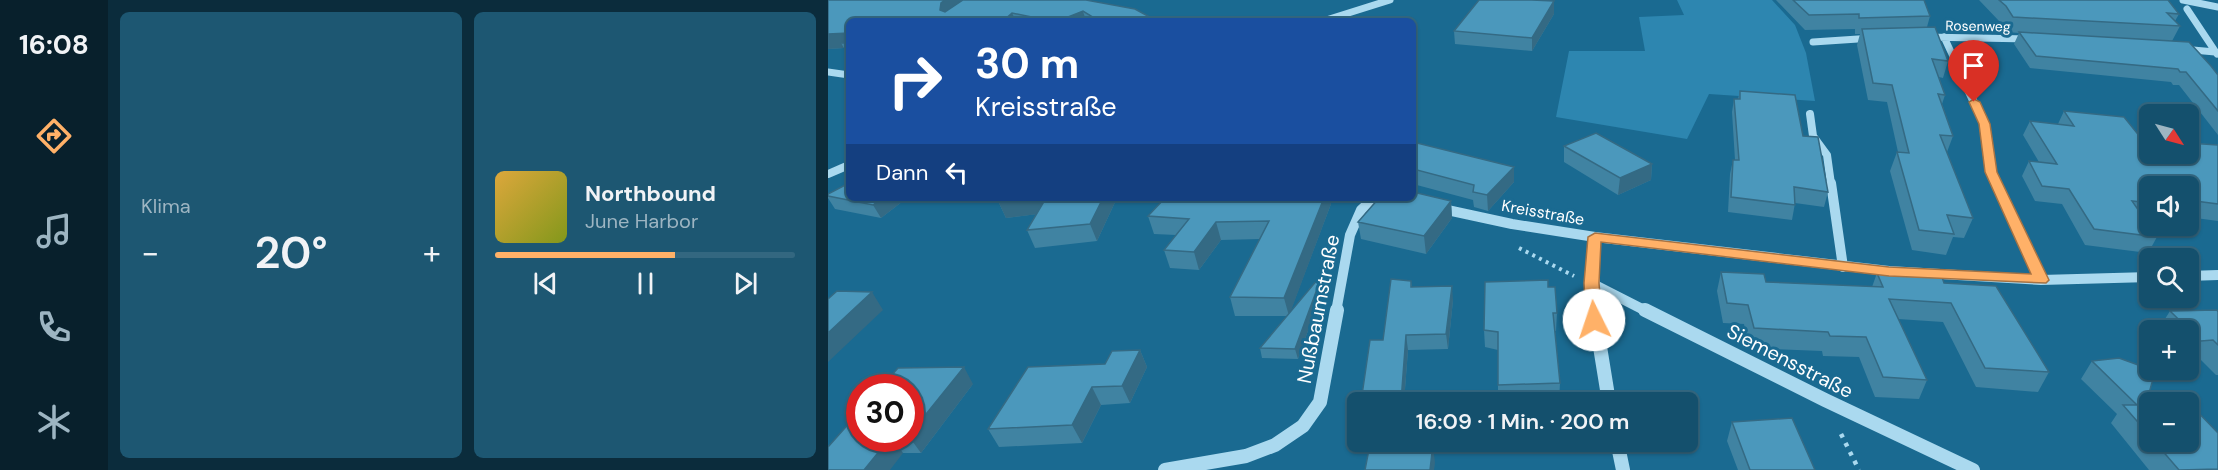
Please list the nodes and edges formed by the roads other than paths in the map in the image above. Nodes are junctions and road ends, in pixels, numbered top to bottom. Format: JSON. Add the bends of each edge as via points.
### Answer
{"nodes":[{"id":1,"x":1390,"y":0,"type":"edge"},
{"id":2,"x":2183,"y":0,"type":"edge"},
{"id":3,"x":2218,"y":7,"type":"edge"},
{"id":4,"x":2187,"y":9,"type":"dead end"},
{"id":5,"x":1333,"y":18,"type":"edge"},
{"id":6,"x":1879,"y":37,"type":"edge"},
{"id":7,"x":1922,"y":37,"type":"edge"},
{"id":8,"x":1944,"y":37,"type":"junction"},
{"id":9,"x":2041,"y":39,"type":"edge"},
{"id":10,"x":1813,"y":42,"type":"dead end"},
{"id":11,"x":2172,"y":48,"type":"edge"},
{"id":12,"x":2217,"y":53,"type":"edge"},
{"id":13,"x":828,"y":72,"type":"edge"},
{"id":14,"x":846,"y":75,"type":"edge"},
{"id":15,"x":1810,"y":114,"type":"dead end"},
{"id":16,"x":846,"y":166,"type":"edge"},
{"id":17,"x":830,"y":172,"type":"edge"},
{"id":18,"x":1371,"y":201,"type":"edge"},
{"id":19,"x":1422,"y":204,"type":"edge"},
{"id":20,"x":1595,"y":237,"type":"junction"},
{"id":21,"x":1843,"y":267,"type":"junction"},
{"id":22,"x":2218,"y":274,"type":"edge"},
{"id":23,"x":2199,"y":275,"type":"edge"},
{"id":24,"x":2139,"y":277,"type":"edge"},
{"id":25,"x":2041,"y":280,"type":"junction"},
{"id":26,"x":1592,"y":283,"type":"junction"},
{"id":27,"x":1607,"y":392,"type":"edge"},
{"id":28,"x":1619,"y":452,"type":"edge"},
{"id":29,"x":1165,"y":470,"type":"edge"},
{"id":30,"x":1623,"y":470,"type":"edge"},
{"id":31,"x":1973,"y":470,"type":"edge"}],
"edges":[{"from":1,"to":5,"type":"street"},
{"from":2,"to":3,"type":"street"},
{"from":4,"to":12,"type":"street"},
{"from":6,"to":10,"type":"street"},
{"from":7,"to":8,"type":"street","name":"Rosenweg"},
{"from":8,"to":9,"type":"street","name":"Rosenweg"},
{"from":8,"to":25,"type":"street","via":[[1984,124],[1991,172]]},
{"from":11,"to":12,"type":"street"},
{"from":13,"to":14,"type":"street"},
{"from":15,"to":21,"type":"street","via":[[1813,136],[1827,155]]},
{"from":16,"to":17,"type":"street"},
{"from":18,"to":29,"type":"street","name":"Nußbaumstraße","via":[[1361,210],[1350,235],[1320,402],[1303,426],[1275,445],[1246,456]]},
{"from":19,"to":20,"type":"street","name":"Kreisstraße"},
{"from":20,"to":21,"type":"street","name":"Kreisstraße"},
{"from":20,"to":26,"type":"street"},
{"from":21,"to":25,"type":"street","name":"Kreisstraße"},
{"from":22,"to":23,"type":"street"},
{"from":24,"to":25,"type":"street","name":"Kreisstraße"},
{"from":26,"to":27,"type":"street","via":[[1596,339]]},
{"from":26,"to":31,"type":"street","name":"Siemensstraße"},
{"from":28,"to":30,"type":"street"}]}
